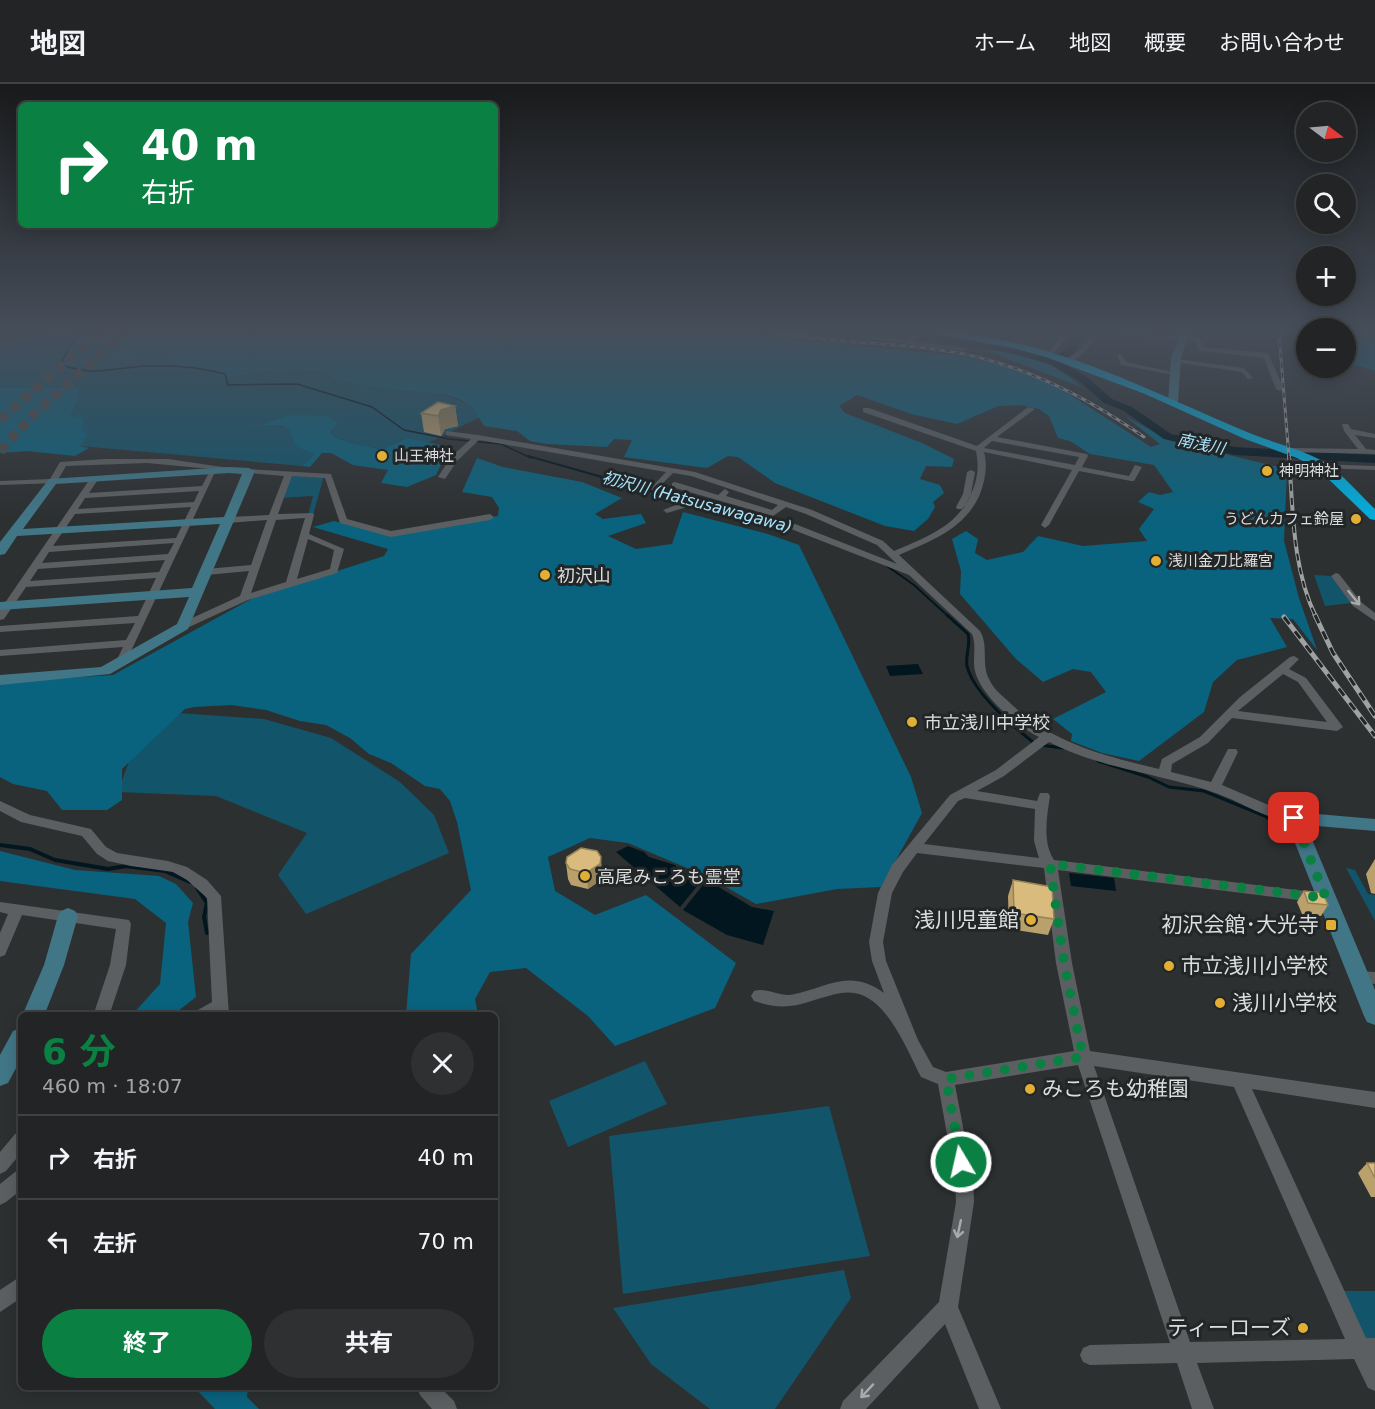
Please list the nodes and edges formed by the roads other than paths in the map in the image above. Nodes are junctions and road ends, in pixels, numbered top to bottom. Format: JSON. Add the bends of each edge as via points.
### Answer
{"nodes":[{"id":1,"x":1154,"y":395,"type":"edge"},
{"id":2,"x":1173,"y":395,"type":"edge"},
{"id":3,"x":1173,"y":402,"type":"junction"},
{"id":4,"x":1031,"y":409,"type":"dead end"},
{"id":5,"x":866,"y":410,"type":"dead end"},
{"id":6,"x":449,"y":433,"type":"dead end"},
{"id":7,"x":1375,"y":436,"type":"edge"},
{"id":8,"x":991,"y":438,"type":"junction"},
{"id":9,"x":476,"y":440,"type":"junction"},
{"id":10,"x":979,"y":449,"type":"junction"},
{"id":11,"x":1288,"y":450,"type":"junction"},
{"id":12,"x":1364,"y":451,"type":"junction"},
{"id":13,"x":1375,"y":452,"type":"edge"},
{"id":14,"x":1317,"y":462,"type":"junction"},
{"id":15,"x":1138,"y":467,"type":"dead end"},
{"id":16,"x":1077,"y":468,"type":"junction"},
{"id":17,"x":1375,"y":468,"type":"edge"},
{"id":18,"x":229,"y":470,"type":"junction"},
{"id":19,"x":213,"y":471,"type":"junction"},
{"id":20,"x":249,"y":471,"type":"junction"},
{"id":21,"x":671,"y":471,"type":"junction"},
{"id":22,"x":971,"y":472,"type":"dead end"},
{"id":23,"x":288,"y":475,"type":"junction"},
{"id":24,"x":442,"y":477,"type":"dead end"},
{"id":25,"x":95,"y":478,"type":"junction"},
{"id":26,"x":53,"y":481,"type":"junction"},
{"id":27,"x":0,"y":483,"type":"edge"},
{"id":28,"x":675,"y":485,"type":"dead end"},
{"id":29,"x":730,"y":486,"type":"junction"},
{"id":30,"x":205,"y":488,"type":"junction"},
{"id":31,"x":654,"y":489,"type":"dead end"},
{"id":32,"x":83,"y":496,"type":"junction"},
{"id":33,"x":721,"y":497,"type":"junction"},
{"id":34,"x":197,"y":504,"type":"junction"},
{"id":35,"x":785,"y":504,"type":"junction"},
{"id":36,"x":684,"y":505,"type":"dead end"},
{"id":37,"x":667,"y":510,"type":"dead end"},
{"id":38,"x":72,"y":512,"type":"junction"},
{"id":39,"x":1375,"y":516,"type":"edge"},
{"id":40,"x":272,"y":517,"type":"junction"},
{"id":41,"x":490,"y":517,"type":"dead end"},
{"id":42,"x":228,"y":520,"type":"junction"},
{"id":43,"x":188,"y":522,"type":"junction"},
{"id":44,"x":1045,"y":525,"type":"dead end"},
{"id":45,"x":781,"y":528,"type":"dead end"},
{"id":46,"x":59,"y":531,"type":"junction"},
{"id":47,"x":13,"y":533,"type":"junction"},
{"id":48,"x":305,"y":536,"type":"junction"},
{"id":49,"x":180,"y":540,"type":"junction"},
{"id":50,"x":927,"y":540,"type":"junction"},
{"id":51,"x":47,"y":549,"type":"junction"},
{"id":52,"x":0,"y":550,"type":"edge"},
{"id":53,"x":894,"y":554,"type":"junction"},
{"id":54,"x":172,"y":556,"type":"junction"},
{"id":55,"x":35,"y":566,"type":"junction"},
{"id":56,"x":254,"y":568,"type":"junction"},
{"id":57,"x":206,"y":572,"type":"junction"},
{"id":58,"x":912,"y":573,"type":"junction"},
{"id":59,"x":163,"y":574,"type":"junction"},
{"id":60,"x":1336,"y":576,"type":"dead end"},
{"id":61,"x":291,"y":583,"type":"junction"},
{"id":62,"x":23,"y":584,"type":"junction"},
{"id":63,"x":197,"y":592,"type":"junction"},
{"id":64,"x":153,"y":595,"type":"junction"},
{"id":65,"x":243,"y":598,"type":"junction"},
{"id":66,"x":3,"y":609,"type":"edge"},
{"id":67,"x":1375,"y":618,"type":"edge"},
{"id":68,"x":142,"y":619,"type":"junction"},
{"id":69,"x":183,"y":626,"type":"junction"},
{"id":70,"x":0,"y":629,"type":"edge"},
{"id":71,"x":130,"y":643,"type":"junction"},
{"id":72,"x":0,"y":653,"type":"edge"},
{"id":73,"x":1294,"y":659,"type":"dead end"},
{"id":74,"x":120,"y":664,"type":"junction"},
{"id":75,"x":1282,"y":669,"type":"junction"},
{"id":76,"x":0,"y":680,"type":"edge"},
{"id":77,"x":1231,"y":714,"type":"junction"},
{"id":78,"x":1040,"y":742,"type":"junction"},
{"id":79,"x":1232,"y":752,"type":"dead end"},
{"id":80,"x":1165,"y":775,"type":"junction"},
{"id":81,"x":1214,"y":788,"type":"junction"},
{"id":82,"x":962,"y":793,"type":"junction"},
{"id":83,"x":0,"y":805,"type":"edge"},
{"id":84,"x":1294,"y":818,"type":"junction"},
{"id":85,"x":1375,"y":825,"type":"edge"},
{"id":86,"x":914,"y":848,"type":"junction"},
{"id":87,"x":1050,"y":864,"type":"junction"},
{"id":88,"x":1326,"y":898,"type":"junction"},
{"id":89,"x":0,"y":907,"type":"edge"},
{"id":90,"x":17,"y":910,"type":"junction"},
{"id":91,"x":68,"y":916,"type":"junction"},
{"id":92,"x":0,"y":951,"type":"edge"},
{"id":93,"x":1367,"y":978,"type":"edge"},
{"id":94,"x":759,"y":996,"type":"dead end"},
{"id":95,"x":221,"y":1010,"type":"edge"},
{"id":96,"x":35,"y":1012,"type":"edge"},
{"id":97,"x":102,"y":1012,"type":"edge"},
{"id":98,"x":1375,"y":1016,"type":"edge"},
{"id":99,"x":906,"y":1028,"type":"junction"},
{"id":100,"x":1083,"y":1057,"type":"junction"},
{"id":101,"x":946,"y":1079,"type":"junction"},
{"id":102,"x":1239,"y":1080,"type":"junction"},
{"id":103,"x":1375,"y":1100,"type":"edge"},
{"id":104,"x":18,"y":1144,"type":"edge"},
{"id":105,"x":0,"y":1165,"type":"edge"},
{"id":106,"x":18,"y":1181,"type":"edge"},
{"id":107,"x":0,"y":1196,"type":"edge"},
{"id":108,"x":18,"y":1288,"type":"edge"},
{"id":109,"x":0,"y":1302,"type":"edge"},
{"id":110,"x":948,"y":1306,"type":"junction"},
{"id":111,"x":1368,"y":1348,"type":"edge"},
{"id":112,"x":1184,"y":1353,"type":"junction"},
{"id":113,"x":1090,"y":1355,"type":"dead end"},
{"id":114,"x":1375,"y":1381,"type":"edge"},
{"id":115,"x":429,"y":1390,"type":"edge"},
{"id":116,"x":446,"y":1409,"type":"edge"},
{"id":117,"x":851,"y":1409,"type":"edge"},
{"id":118,"x":990,"y":1409,"type":"edge"},
{"id":119,"x":1203,"y":1409,"type":"edge"}],
"edges":[{"from":1,"to":3,"type":"highway"},
{"from":2,"to":3,"type":"street"},
{"from":3,"to":11,"type":"highway","via":[[1249,437]]},
{"from":4,"to":8,"type":"street"},
{"from":5,"to":10,"type":"street"},
{"from":6,"to":9,"type":"street"},
{"from":7,"to":12,"type":"street","via":[[1346,428]]},
{"from":8,"to":10,"type":"street"},
{"from":8,"to":16,"type":"street","via":[[1084,456]]},
{"from":9,"to":21,"type":"street"},
{"from":9,"to":24,"type":"street","via":[[454,459]]},
{"from":10,"to":16,"type":"street"},
{"from":10,"to":50,"type":"street","via":[[984,464],[968,508],[958,523]]},
{"from":11,"to":12,"type":"street"},
{"from":11,"to":14,"type":"highway"},
{"from":12,"to":13,"type":"street"},
{"from":14,"to":17,"type":"street"},
{"from":14,"to":39,"type":"highway"},
{"from":15,"to":16,"type":"street","via":[[1131,479]]},
{"from":16,"to":44,"type":"street"},
{"from":18,"to":19,"type":"street"},
{"from":18,"to":20,"type":"street"},
{"from":18,"to":26,"type":"street","via":[[139,460],[109,461],[63,464]]},
{"from":19,"to":25,"type":"street"},
{"from":19,"to":30,"type":"street"},
{"from":20,"to":23,"type":"street"},
{"from":20,"to":42,"type":"street"},
{"from":21,"to":29,"type":"street"},
{"from":21,"to":31,"type":"street"},
{"from":22,"to":50,"type":"street","via":[[965,499],[950,523]]},
{"from":23,"to":40,"type":"street"},
{"from":23,"to":41,"type":"street","via":[[328,476],[343,522],[391,534]]},
{"from":25,"to":26,"type":"street"},
{"from":25,"to":32,"type":"street"},
{"from":26,"to":27,"type":"street"},
{"from":26,"to":47,"type":"street"},
{"from":28,"to":33,"type":"street"},
{"from":29,"to":33,"type":"street"},
{"from":29,"to":35,"type":"street"},
{"from":30,"to":32,"type":"street"},
{"from":30,"to":34,"type":"street"},
{"from":32,"to":38,"type":"street"},
{"from":33,"to":35,"type":"street","via":[[773,513]]},
{"from":34,"to":38,"type":"street"},
{"from":34,"to":43,"type":"street"},
{"from":35,"to":53,"type":"street","via":[[854,530]]},
{"from":36,"to":37,"type":"street"},
{"from":38,"to":46,"type":"street"},
{"from":40,"to":42,"type":"street"},
{"from":40,"to":48,"type":"street","via":[[310,515]]},
{"from":40,"to":56,"type":"street"},
{"from":42,"to":43,"type":"street"},
{"from":42,"to":57,"type":"street"},
{"from":43,"to":46,"type":"street"},
{"from":43,"to":49,"type":"street"},
{"from":45,"to":58,"type":"street","via":[[792,526]]},
{"from":46,"to":47,"type":"street"},
{"from":46,"to":51,"type":"street"},
{"from":47,"to":52,"type":"street"},
{"from":48,"to":61,"type":"street"},
{"from":48,"to":61,"type":"street","via":[[339,549],[334,571]]},
{"from":49,"to":51,"type":"street"},
{"from":49,"to":54,"type":"street"},
{"from":50,"to":53,"type":"street"},
{"from":51,"to":55,"type":"street"},
{"from":53,"to":58,"type":"street"},
{"from":54,"to":55,"type":"street"},
{"from":54,"to":59,"type":"street"},
{"from":55,"to":62,"type":"street"},
{"from":56,"to":57,"type":"street"},
{"from":56,"to":65,"type":"street"},
{"from":57,"to":63,"type":"street"},
{"from":58,"to":78,"type":"street","via":[[980,638],[979,672],[989,690]]},
{"from":59,"to":62,"type":"street"},
{"from":59,"to":64,"type":"street"},
{"from":60,"to":67,"type":"street","one_way":true,"via":[[1357,604]]},
{"from":61,"to":65,"type":"street"},
{"from":62,"to":66,"type":"street"},
{"from":63,"to":64,"type":"street"},
{"from":63,"to":69,"type":"street"},
{"from":64,"to":66,"type":"street"},
{"from":64,"to":68,"type":"street"},
{"from":65,"to":69,"type":"street"},
{"from":68,"to":70,"type":"street"},
{"from":68,"to":71,"type":"street"},
{"from":69,"to":74,"type":"street"},
{"from":71,"to":72,"type":"street"},
{"from":71,"to":74,"type":"street"},
{"from":73,"to":75,"type":"street"},
{"from":74,"to":76,"type":"street","via":[[97,673]]},
{"from":75,"to":77,"type":"street"},
{"from":75,"to":77,"type":"street","via":[[1302,680],[1337,727]]},
{"from":77,"to":80,"type":"street","via":[[1204,740],[1166,762]]},
{"from":78,"to":80,"type":"street"},
{"from":78,"to":82,"type":"street","via":[[1000,773]]},
{"from":79,"to":81,"type":"street"},
{"from":80,"to":81,"type":"street"},
{"from":81,"to":84,"type":"street"},
{"from":82,"to":86,"type":"street","via":[[943,810]]},
{"from":82,"to":87,"type":"street","via":[[1043,801],[1040,836]]},
{"from":83,"to":95,"type":"street","via":[[26,819],[86,832],[102,852],[129,861],[178,868],[202,884],[214,896]]},
{"from":84,"to":85,"type":"street"},
{"from":84,"to":88,"type":"street"},
{"from":86,"to":87,"type":"street"},
{"from":86,"to":99,"type":"street","via":[[885,893],[876,942],[879,961]]},
{"from":87,"to":88,"type":"street"},
{"from":87,"to":100,"type":"street"},
{"from":88,"to":93,"type":"street"},
{"from":89,"to":90,"type":"street"},
{"from":90,"to":91,"type":"street"},
{"from":90,"to":92,"type":"street"},
{"from":91,"to":96,"type":"street"},
{"from":91,"to":97,"type":"street","via":[[124,924],[118,964]]},
{"from":93,"to":98,"type":"street"},
{"from":94,"to":99,"type":"street","via":[[788,1002],[845,985],[874,994]]},
{"from":99,"to":101,"type":"street","via":[[927,1072]]},
{"from":100,"to":101,"type":"street"},
{"from":100,"to":102,"type":"street"},
{"from":100,"to":112,"type":"street"},
{"from":101,"to":110,"type":"street","one_way":true,"via":[[965,1202]]},
{"from":102,"to":103,"type":"street"},
{"from":102,"to":111,"type":"street"},
{"from":104,"to":105,"type":"street"},
{"from":106,"to":107,"type":"street"},
{"from":108,"to":109,"type":"street"},
{"from":110,"to":117,"type":"street","one_way":true},
{"from":110,"to":118,"type":"street"},
{"from":111,"to":112,"type":"street"},
{"from":111,"to":114,"type":"street"},
{"from":112,"to":113,"type":"street"},
{"from":112,"to":119,"type":"street"},
{"from":115,"to":116,"type":"street"}]}
